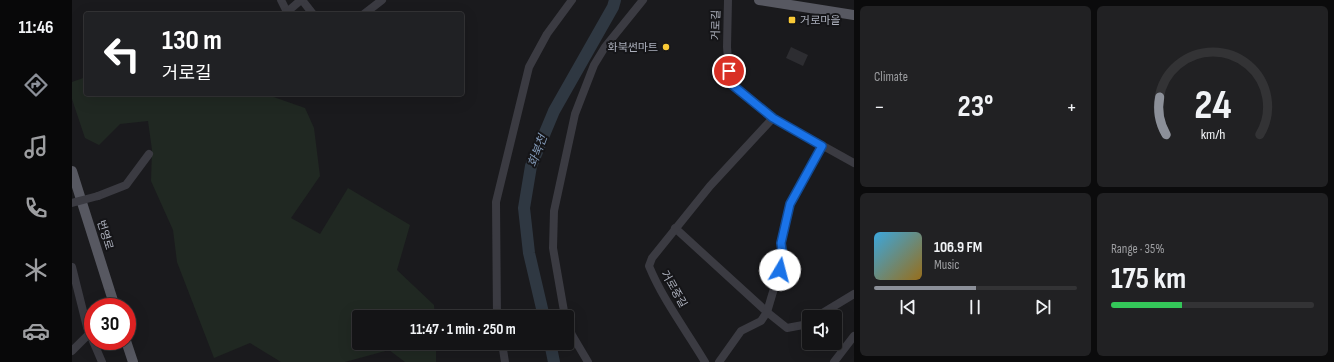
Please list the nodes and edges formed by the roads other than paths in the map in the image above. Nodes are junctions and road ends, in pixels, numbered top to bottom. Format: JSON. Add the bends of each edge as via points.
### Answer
{"nodes":[{"id":1,"x":281,"y":0,"type":"edge"},
{"id":2,"x":302,"y":0,"type":"edge"},
{"id":3,"x":382,"y":0,"type":"edge"},
{"id":4,"x":572,"y":0,"type":"edge"},
{"id":5,"x":643,"y":0,"type":"edge"},
{"id":6,"x":728,"y":0,"type":"edge"},
{"id":7,"x":758,"y":0,"type":"edge"},
{"id":8,"x":287,"y":12,"type":"edge"},
{"id":9,"x":289,"y":12,"type":"edge"},
{"id":10,"x":312,"y":12,"type":"edge"},
{"id":11,"x":367,"y":12,"type":"edge"},
{"id":12,"x":854,"y":15,"type":"edge"},
{"id":13,"x":773,"y":118,"type":"junction"},
{"id":14,"x":822,"y":146,"type":"junction"},
{"id":15,"x":149,"y":154,"type":"dead end"},
{"id":16,"x":854,"y":163,"type":"edge"},
{"id":17,"x":72,"y":171,"type":"edge"},
{"id":18,"x":72,"y":203,"type":"edge"},
{"id":19,"x":675,"y":228,"type":"junction"},
{"id":20,"x":72,"y":267,"type":"edge"},
{"id":21,"x":854,"y":294,"type":"edge"},
{"id":22,"x":112,"y":298,"type":"edge"},
{"id":23,"x":497,"y":310,"type":"edge"},
{"id":24,"x":564,"y":310,"type":"edge"},
{"id":25,"x":828,"y":310,"type":"edge"},
{"id":26,"x":767,"y":312,"type":"junction"},
{"id":27,"x":84,"y":314,"type":"edge"},
{"id":28,"x":802,"y":325,"type":"edge"},
{"id":29,"x":854,"y":336,"type":"edge"},
{"id":30,"x":574,"y":338,"type":"edge"},
{"id":31,"x":84,"y":339,"type":"edge"},
{"id":32,"x":851,"y":346,"type":"edge"},
{"id":33,"x":96,"y":350,"type":"edge"},
{"id":34,"x":129,"y":350,"type":"edge"},
{"id":35,"x":503,"y":350,"type":"edge"},
{"id":36,"x":72,"y":351,"type":"edge"},
{"id":37,"x":102,"y":362,"type":"edge"},
{"id":38,"x":133,"y":362,"type":"edge"},
{"id":39,"x":505,"y":362,"type":"edge"},
{"id":40,"x":588,"y":362,"type":"edge"},
{"id":41,"x":705,"y":362,"type":"edge"},
{"id":42,"x":719,"y":362,"type":"edge"},
{"id":43,"x":834,"y":362,"type":"edge"}],
"edges":[{"from":1,"to":8,"type":"street"},
{"from":2,"to":9,"type":"street"},
{"from":2,"to":10,"type":"street"},
{"from":3,"to":11,"type":"street"},
{"from":4,"to":23,"type":"street","via":[[547,34],[529,67],[496,202]]},
{"from":5,"to":24,"type":"street","via":[[605,47],[594,65],[575,114],[554,211],[553,248]]},
{"from":6,"to":13,"type":"street","name":"거로길","via":[[727,47],[730,83]]},
{"from":7,"to":12,"type":"main road"},
{"from":13,"to":14,"type":"street","name":"거로길"},
{"from":13,"to":19,"type":"street","name":"거로중길"},
{"from":14,"to":16,"type":"street","name":"거로길"},
{"from":14,"to":26,"type":"street","via":[[790,204],[781,243],[783,258]]},
{"from":15,"to":18,"type":"street","bridge":true,"via":[[126,185]]},
{"from":17,"to":22,"type":"main road","name":"번영로"},
{"from":19,"to":26,"type":"street"},
{"from":19,"to":41,"type":"street","name":"거로중길","via":[[648,266],[658,287]]},
{"from":20,"to":27,"type":"street"},
{"from":21,"to":25,"type":"street"},
{"from":26,"to":28,"type":"street","via":[[787,328]]},
{"from":26,"to":42,"type":"street","via":[[761,321],[741,331]]},
{"from":29,"to":32,"type":"street"},
{"from":30,"to":40,"type":"street"},
{"from":31,"to":36,"type":"street"},
{"from":32,"to":43,"type":"street"},
{"from":33,"to":37,"type":"street"},
{"from":34,"to":38,"type":"main road"},
{"from":35,"to":39,"type":"street"}]}
